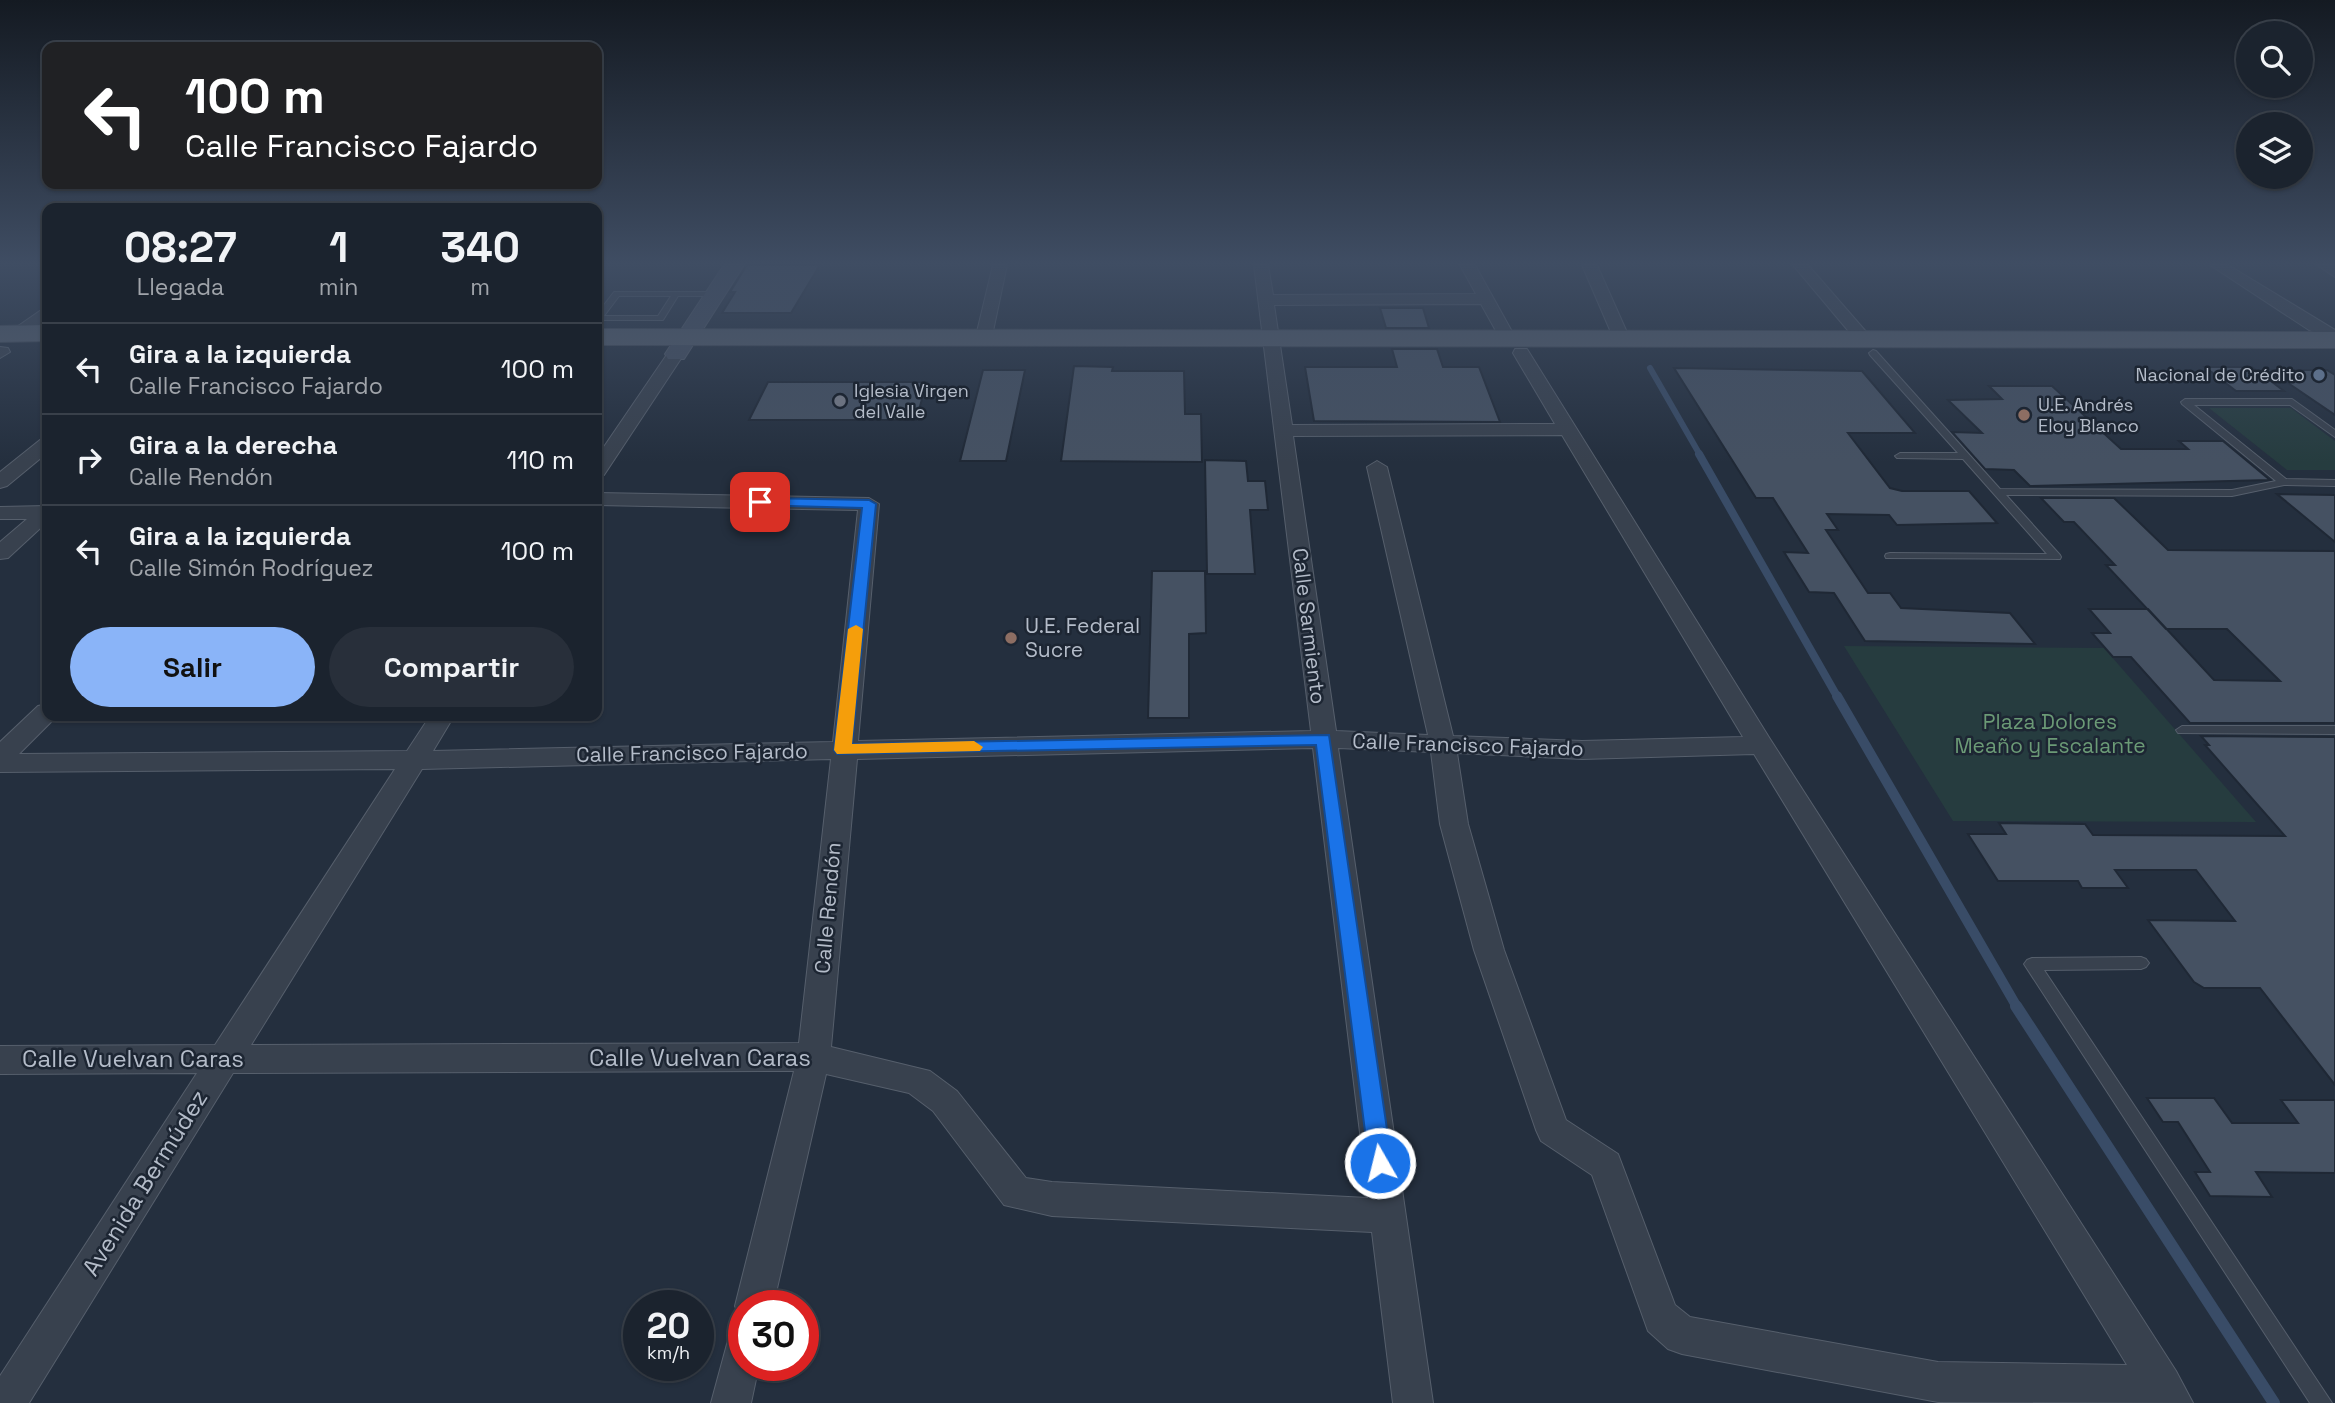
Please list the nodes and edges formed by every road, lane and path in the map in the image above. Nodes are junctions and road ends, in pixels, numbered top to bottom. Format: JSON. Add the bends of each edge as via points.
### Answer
{"nodes":[{"id":1,"x":22,"y":330,"type":"edge"},
{"id":2,"x":692,"y":330,"type":"edge"},
{"id":3,"x":985,"y":330,"type":"edge"},
{"id":4,"x":1268,"y":330,"type":"edge"},
{"id":5,"x":1505,"y":330,"type":"edge"},
{"id":6,"x":1618,"y":330,"type":"edge"},
{"id":7,"x":1855,"y":330,"type":"edge"},
{"id":8,"x":2314,"y":330,"type":"edge"},
{"id":9,"x":42,"y":335,"type":"edge"},
{"id":10,"x":984,"y":336,"type":"junction"},
{"id":11,"x":1621,"y":337,"type":"junction"},
{"id":12,"x":602,"y":338,"type":"edge"},
{"id":13,"x":2330,"y":341,"type":"edge"},
{"id":14,"x":4,"y":345,"type":"edge"},
{"id":15,"x":1269,"y":345,"type":"junction"},
{"id":16,"x":1514,"y":345,"type":"junction"},
{"id":17,"x":1867,"y":345,"type":"junction"},
{"id":18,"x":682,"y":346,"type":"junction"},
{"id":19,"x":42,"y":351,"type":"edge"},
{"id":20,"x":602,"y":354,"type":"edge"},
{"id":21,"x":1565,"y":429,"type":"junction"},
{"id":22,"x":1283,"y":431,"type":"junction"},
{"id":23,"x":2335,"y":434,"type":"edge"},
{"id":24,"x":42,"y":448,"type":"edge"},
{"id":25,"x":1900,"y":456,"type":"dead end"},
{"id":26,"x":1965,"y":456,"type":"junction"},
{"id":27,"x":602,"y":464,"type":"edge"},
{"id":28,"x":1377,"y":467,"type":"dead end"},
{"id":29,"x":0,"y":482,"type":"edge"},
{"id":30,"x":2284,"y":482,"type":"junction"},
{"id":31,"x":2335,"y":482,"type":"edge"},
{"id":32,"x":1998,"y":492,"type":"junction"},
{"id":33,"x":602,"y":499,"type":"edge"},
{"id":34,"x":42,"y":512,"type":"edge"},
{"id":35,"x":0,"y":513,"type":"edge"},
{"id":36,"x":42,"y":516,"type":"edge"},
{"id":37,"x":0,"y":553,"type":"edge"},
{"id":38,"x":1890,"y":556,"type":"dead end"},
{"id":39,"x":42,"y":717,"type":"edge"},
{"id":40,"x":439,"y":721,"type":"edge"},
{"id":41,"x":2182,"y":730,"type":"dead end"},
{"id":42,"x":2335,"y":730,"type":"edge"},
{"id":43,"x":1324,"y":739,"type":"junction"},
{"id":44,"x":1761,"y":745,"type":"junction"},
{"id":45,"x":1443,"y":746,"type":"junction"},
{"id":46,"x":843,"y":750,"type":"junction"},
{"id":47,"x":0,"y":757,"type":"edge"},
{"id":48,"x":414,"y":760,"type":"junction"},
{"id":49,"x":0,"y":763,"type":"edge"},
{"id":50,"x":2141,"y":963,"type":"dead end"},
{"id":51,"x":814,"y":1057,"type":"junction"},
{"id":52,"x":224,"y":1058,"type":"junction"},
{"id":53,"x":0,"y":1060,"type":"edge"},
{"id":54,"x":1388,"y":1216,"type":"junction"},
{"id":55,"x":758,"y":1290,"type":"edge"},
{"id":56,"x":736,"y":1381,"type":"edge"},
{"id":57,"x":2167,"y":1394,"type":"edge"},
{"id":58,"x":6,"y":1403,"type":"edge"},
{"id":59,"x":731,"y":1403,"type":"edge"},
{"id":60,"x":1413,"y":1403,"type":"edge"},
{"id":61,"x":2322,"y":1403,"type":"edge"}],
"edges":[{"from":1,"to":14,"type":"street"},
{"from":2,"to":18,"type":"street"},
{"from":3,"to":10,"type":"street"},
{"from":4,"to":15,"type":"street","name":"Calle Sarmiento"},
{"from":5,"to":16,"type":"street"},
{"from":6,"to":11,"type":"street"},
{"from":7,"to":17,"type":"street"},
{"from":8,"to":13,"type":"street"},
{"from":9,"to":14,"type":"main road"},
{"from":10,"to":15,"type":"main road"},
{"from":10,"to":18,"type":"main road"},
{"from":11,"to":16,"type":"main road"},
{"from":11,"to":17,"type":"main road"},
{"from":12,"to":18,"type":"main road"},
{"from":13,"to":17,"type":"main road"},
{"from":14,"to":19,"type":"main road"},
{"from":15,"to":16,"type":"main road"},
{"from":15,"to":18,"type":"main road"},
{"from":15,"to":22,"type":"street","name":"Calle Sarmiento"},
{"from":16,"to":17,"type":"main road"},
{"from":16,"to":21,"type":"street"},
{"from":17,"to":26,"type":"lane"},
{"from":18,"to":20,"type":"main road"},
{"from":18,"to":27,"type":"street"},
{"from":21,"to":22,"type":"street"},
{"from":21,"to":44,"type":"street"},
{"from":22,"to":43,"type":"street","name":"Calle Sarmiento"},
{"from":23,"to":30,"type":"lane","via":[[2292,402],[2185,402]]},
{"from":24,"to":29,"type":"street"},
{"from":25,"to":26,"type":"lane"},
{"from":26,"to":32,"type":"lane"},
{"from":28,"to":45,"type":"street"},
{"from":30,"to":31,"type":"lane"},
{"from":30,"to":32,"type":"lane","via":[[2232,493]]},
{"from":32,"to":38,"type":"lane","via":[[2056,557]]},
{"from":33,"to":46,"type":"street","name":"Calle Rendón","via":[[869,504]]},
{"from":34,"to":35,"type":"street"},
{"from":36,"to":37,"type":"street"},
{"from":39,"to":47,"type":"street"},
{"from":40,"to":48,"type":"street","name":"Avenida Bermúdez"},
{"from":41,"to":42,"type":"lane"},
{"from":43,"to":45,"type":"street","name":"Calle Francisco Fajardo"},
{"from":43,"to":46,"type":"street","name":"Calle Francisco Fajardo"},
{"from":43,"to":54,"type":"street","name":"Calle Sarmiento"},
{"from":44,"to":45,"type":"street","name":"Calle Francisco Fajardo","via":[[1583,750]]},
{"from":44,"to":57,"type":"street"},
{"from":45,"to":57,"type":"street","via":[[1454,824],[1489,950],[1553,1130],[1606,1165],[1661,1318],[1682,1335],[1938,1382]]},
{"from":46,"to":48,"type":"street","name":"Calle Francisco Fajardo"},
{"from":46,"to":51,"type":"street","name":"Calle Rendón"},
{"from":48,"to":49,"type":"street","name":"Calle Francisco Fajardo"},
{"from":48,"to":52,"type":"street","name":"Avenida Bermúdez"},
{"from":50,"to":61,"type":"lane","via":[[2032,964]]},
{"from":51,"to":52,"type":"street","name":"Calle Vuelvan Caras"},
{"from":51,"to":54,"type":"street","name":"Calle Vuelvan Caras","via":[[918,1081],[946,1101],[1016,1193],[1052,1199]]},
{"from":51,"to":55,"type":"street","name":"Calle Rendón"},
{"from":52,"to":53,"type":"street","name":"Calle Vuelvan Caras"},
{"from":52,"to":58,"type":"street","name":"Avenida Bermúdez"},
{"from":54,"to":60,"type":"street","name":"Calle Sarmiento"},
{"from":56,"to":59,"type":"street"}]}
